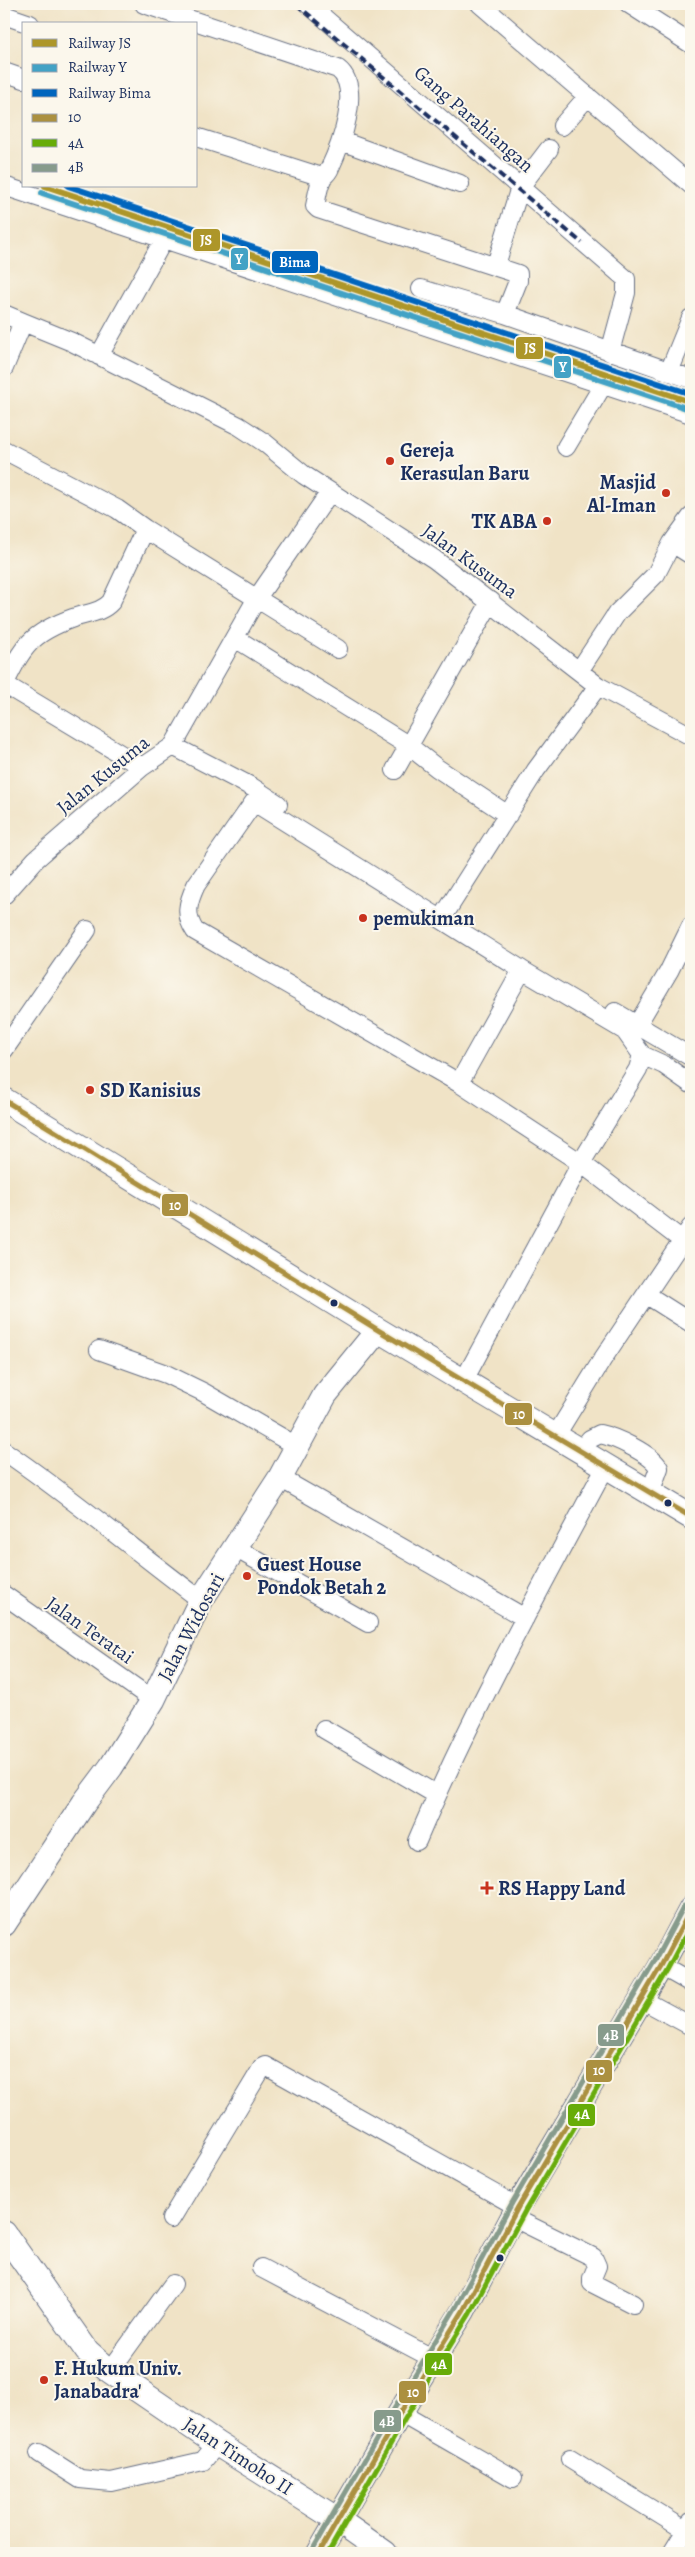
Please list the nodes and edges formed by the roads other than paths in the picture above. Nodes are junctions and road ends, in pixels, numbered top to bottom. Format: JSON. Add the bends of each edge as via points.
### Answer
{"nodes":[{"id":1,"x":144,"y":4,"type":"edge"},
{"id":2,"x":308,"y":4,"type":"edge"},
{"id":3,"x":480,"y":4,"type":"edge"},
{"id":4,"x":639,"y":6,"type":"edge"},
{"id":5,"x":4,"y":14,"type":"edge"},
{"id":6,"x":25,"y":22,"type":"edge"},
{"id":7,"x":198,"y":22,"type":"edge"},
{"id":8,"x":198,"y":22,"type":"edge"},
{"id":9,"x":691,"y":44,"type":"edge"},
{"id":10,"x":4,"y":72,"type":"edge"},
{"id":11,"x":22,"y":78,"type":"edge"},
{"id":12,"x":588,"y":96,"type":"junction"},
{"id":13,"x":562,"y":126,"type":"dead end"},
{"id":14,"x":198,"y":138,"type":"edge"},
{"id":15,"x":341,"y":141,"type":"junction"},
{"id":16,"x":549,"y":149,"type":"dead end"},
{"id":17,"x":322,"y":177,"type":"junction"},
{"id":18,"x":460,"y":184,"type":"dead end"},
{"id":19,"x":691,"y":185,"type":"edge"},
{"id":20,"x":4,"y":186,"type":"edge"},
{"id":21,"x":520,"y":187,"type":"junction"},
{"id":22,"x":164,"y":239,"type":"junction"},
{"id":23,"x":496,"y":265,"type":"junction"},
{"id":24,"x":422,"y":289,"type":"dead end"},
{"id":25,"x":4,"y":314,"type":"edge"},
{"id":26,"x":505,"y":314,"type":"junction"},
{"id":27,"x":691,"y":318,"type":"edge"},
{"id":28,"x":23,"y":322,"type":"junction"},
{"id":29,"x":610,"y":352,"type":"junction"},
{"id":30,"x":99,"y":356,"type":"junction"},
{"id":31,"x":4,"y":368,"type":"edge"},
{"id":32,"x":669,"y":372,"type":"junction"},
{"id":33,"x":691,"y":379,"type":"edge"},
{"id":34,"x":602,"y":384,"type":"junction"},
{"id":35,"x":691,"y":414,"type":"edge"},
{"id":36,"x":566,"y":447,"type":"dead end"},
{"id":37,"x":4,"y":450,"type":"edge"},
{"id":38,"x":330,"y":492,"type":"junction"},
{"id":39,"x":691,"y":517,"type":"edge"},
{"id":40,"x":146,"y":529,"type":"junction"},
{"id":41,"x":672,"y":543,"type":"junction"},
{"id":42,"x":691,"y":555,"type":"edge"},
{"id":43,"x":257,"y":598,"type":"junction"},
{"id":44,"x":491,"y":601,"type":"junction"},
{"id":45,"x":235,"y":638,"type":"junction"},
{"id":46,"x":338,"y":649,"type":"dead end"},
{"id":47,"x":579,"y":671,"type":"junction"},
{"id":48,"x":4,"y":684,"type":"edge"},
{"id":49,"x":598,"y":686,"type":"junction"},
{"id":50,"x":691,"y":736,"type":"edge"},
{"id":51,"x":173,"y":746,"type":"junction"},
{"id":52,"x":409,"y":746,"type":"junction"},
{"id":53,"x":142,"y":767,"type":"junction"},
{"id":54,"x":395,"y":770,"type":"dead end"},
{"id":55,"x":508,"y":815,"type":"junction"},
{"id":56,"x":4,"y":895,"type":"edge"},
{"id":57,"x":446,"y":912,"type":"junction"},
{"id":58,"x":691,"y":926,"type":"edge"},
{"id":59,"x":87,"y":930,"type":"dead end"},
{"id":60,"x":522,"y":970,"type":"junction"},
{"id":61,"x":637,"y":1025,"type":"junction"},
{"id":62,"x":4,"y":1050,"type":"edge"},
{"id":63,"x":642,"y":1056,"type":"junction"},
{"id":64,"x":691,"y":1057,"type":"edge"},
{"id":65,"x":458,"y":1083,"type":"junction"},
{"id":66,"x":691,"y":1084,"type":"edge"},
{"id":67,"x":4,"y":1100,"type":"edge"},
{"id":68,"x":582,"y":1163,"type":"junction"},
{"id":69,"x":688,"y":1238,"type":"edge"},
{"id":70,"x":647,"y":1295,"type":"junction"},
{"id":71,"x":691,"y":1323,"type":"edge"},
{"id":72,"x":378,"y":1330,"type":"junction"},
{"id":73,"x":98,"y":1350,"type":"dead end"},
{"id":74,"x":464,"y":1380,"type":"junction"},
{"id":75,"x":556,"y":1435,"type":"junction"},
{"id":76,"x":298,"y":1447,"type":"junction"},
{"id":77,"x":581,"y":1450,"type":"junction"},
{"id":78,"x":4,"y":1451,"type":"edge"},
{"id":79,"x":606,"y":1466,"type":"junction"},
{"id":80,"x":280,"y":1478,"type":"junction"},
{"id":81,"x":650,"y":1493,"type":"junction"},
{"id":82,"x":691,"y":1517,"type":"edge"},
{"id":83,"x":234,"y":1548,"type":"junction"},
{"id":84,"x":4,"y":1595,"type":"edge"},
{"id":85,"x":201,"y":1600,"type":"junction"},
{"id":86,"x":525,"y":1618,"type":"junction"},
{"id":87,"x":368,"y":1623,"type":"dead end"},
{"id":88,"x":152,"y":1700,"type":"junction"},
{"id":89,"x":324,"y":1729,"type":"dead end"},
{"id":90,"x":437,"y":1796,"type":"junction"},
{"id":91,"x":417,"y":1841,"type":"dead end"},
{"id":92,"x":691,"y":1909,"type":"edge"},
{"id":93,"x":4,"y":1924,"type":"edge"},
{"id":94,"x":661,"y":1966,"type":"junction"},
{"id":95,"x":691,"y":1983,"type":"edge"},
{"id":96,"x":641,"y":1999,"type":"junction"},
{"id":97,"x":691,"y":2026,"type":"edge"},
{"id":98,"x":515,"y":2212,"type":"junction"},
{"id":99,"x":171,"y":2219,"type":"dead end"},
{"id":100,"x":4,"y":2233,"type":"edge"},
{"id":101,"x":261,"y":2268,"type":"dead end"},
{"id":102,"x":173,"y":2284,"type":"dead end"},
{"id":103,"x":633,"y":2304,"type":"dead end"},
{"id":104,"x":434,"y":2359,"type":"junction"},
{"id":105,"x":110,"y":2371,"type":"junction"},
{"id":106,"x":400,"y":2413,"type":"junction"},
{"id":107,"x":218,"y":2444,"type":"junction"},
{"id":108,"x":39,"y":2453,"type":"dead end"},
{"id":109,"x":570,"y":2459,"type":"dead end"},
{"id":110,"x":513,"y":2478,"type":"dead end"},
{"id":111,"x":338,"y":2520,"type":"junction"},
{"id":112,"x":688,"y":2526,"type":"edge"},
{"id":113,"x":319,"y":2553,"type":"edge"},
{"id":114,"x":385,"y":2553,"type":"edge"},
{"id":115,"x":672,"y":2553,"type":"edge"}],
"edges":[{"from":1,"to":8,"type":"street"},
{"from":2,"to":21,"type":"street","name":"Gang Parahiangan"},
{"from":3,"to":12,"type":"street"},
{"from":4,"to":9,"type":"street"},
{"from":5,"to":6,"type":"street"},
{"from":7,"to":15,"type":"street","via":[[338,69],[348,85],[348,110]]},
{"from":10,"to":11,"type":"street"},
{"from":12,"to":13,"type":"street"},
{"from":12,"to":19,"type":"street"},
{"from":14,"to":17,"type":"street"},
{"from":15,"to":17,"type":"street","via":[[327,174]]},
{"from":15,"to":18,"type":"street"},
{"from":16,"to":21,"type":"street"},
{"from":17,"to":23,"type":"street","via":[[315,206],[318,209]]},
{"from":20,"to":22,"type":"street"},
{"from":21,"to":23,"type":"street"},
{"from":21,"to":29,"type":"street","name":"Gang Parahiangan","via":[[626,279],[628,286]]},
{"from":22,"to":30,"type":"street"},
{"from":22,"to":34,"type":"street"},
{"from":23,"to":26,"type":"street","via":[[518,274]]},
{"from":24,"to":26,"type":"street"},
{"from":25,"to":28,"type":"street"},
{"from":26,"to":29,"type":"street"},
{"from":27,"to":32,"type":"street"},
{"from":28,"to":30,"type":"street"},
{"from":28,"to":31,"type":"street"},
{"from":29,"to":32,"type":"street"},
{"from":30,"to":38,"type":"street","via":[[240,426]]},
{"from":32,"to":33,"type":"street"},
{"from":34,"to":35,"type":"street"},
{"from":34,"to":36,"type":"street"},
{"from":37,"to":40,"type":"street","via":[[117,508]]},
{"from":38,"to":43,"type":"street","name":"Jalan Kusuma"},
{"from":38,"to":44,"type":"street","name":"Jalan Kusuma","via":[[434,559]]},
{"from":39,"to":41,"type":"street"},
{"from":40,"to":43,"type":"street"},
{"from":40,"to":48,"type":"street","via":[[111,602],[104,610],[48,628],[34,637],[17,657]]},
{"from":41,"to":42,"type":"street"},
{"from":41,"to":47,"type":"street","via":[[656,574],[617,613]]},
{"from":43,"to":45,"type":"street","name":"Jalan Kusuma"},
{"from":43,"to":46,"type":"street"},
{"from":44,"to":47,"type":"street","name":"Jalan Kusuma"},
{"from":44,"to":52,"type":"street"},
{"from":45,"to":51,"type":"street","name":"Jalan Kusuma"},
{"from":45,"to":52,"type":"street"},
{"from":47,"to":49,"type":"street","name":"Jalan Kusuma"},
{"from":48,"to":53,"type":"street"},
{"from":49,"to":50,"type":"street","name":"Jalan Kusuma"},
{"from":49,"to":55,"type":"street","via":[[536,770]]},
{"from":51,"to":53,"type":"street","name":"Jalan Kusuma"},
{"from":51,"to":57,"type":"street","via":[[252,787]]},
{"from":52,"to":54,"type":"street"},
{"from":52,"to":55,"type":"street"},
{"from":53,"to":56,"type":"street","name":"Jalan Kusuma","via":[[36,859]]},
{"from":55,"to":57,"type":"street"},
{"from":57,"to":61,"type":"street"},
{"from":58,"to":61,"type":"street"},
{"from":59,"to":62,"type":"street"},
{"from":60,"to":63,"type":"street","via":[[625,1031]]},
{"from":60,"to":65,"type":"street"},
{"from":60,"to":65,"type":"street","via":[[254,802],[196,885],[187,913],[195,931]]},
{"from":61,"to":64,"type":"street"},
{"from":63,"to":66,"type":"street"},
{"from":63,"to":68,"type":"street","via":[[638,1069]]},
{"from":65,"to":68,"type":"street"},
{"from":67,"to":72,"type":"street"},
{"from":68,"to":69,"type":"street"},
{"from":68,"to":74,"type":"street"},
{"from":69,"to":70,"type":"street"},
{"from":70,"to":71,"type":"street"},
{"from":70,"to":75,"type":"street"},
{"from":72,"to":74,"type":"street"},
{"from":72,"to":76,"type":"street","name":"Jalan Widosari","via":[[325,1395]]},
{"from":73,"to":76,"type":"street","via":[[166,1374]]},
{"from":74,"to":75,"type":"street"},
{"from":75,"to":77,"type":"street"},
{"from":76,"to":80,"type":"street","name":"Jalan Widosari"},
{"from":77,"to":79,"type":"street"},
{"from":77,"to":81,"type":"street","via":[[590,1439],[600,1434],[649,1457],[659,1468]]},
{"from":78,"to":85,"type":"street","via":[[39,1474]]},
{"from":79,"to":81,"type":"street"},
{"from":79,"to":86,"type":"street"},
{"from":80,"to":83,"type":"street","name":"Jalan Widosari"},
{"from":80,"to":86,"type":"street"},
{"from":81,"to":82,"type":"street"},
{"from":83,"to":85,"type":"street","name":"Jalan Widosari"},
{"from":83,"to":87,"type":"street"},
{"from":84,"to":88,"type":"street","name":"Jalan Teratai"},
{"from":85,"to":88,"type":"street","name":"Jalan Widosari"},
{"from":86,"to":90,"type":"street"},
{"from":88,"to":93,"type":"street","name":"Jalan Widosari","via":[[111,1768]]},
{"from":89,"to":90,"type":"street"},
{"from":90,"to":91,"type":"street"},
{"from":92,"to":94,"type":"street"},
{"from":94,"to":95,"type":"street"},
{"from":94,"to":96,"type":"street"},
{"from":96,"to":97,"type":"street"},
{"from":96,"to":98,"type":"street"},
{"from":98,"to":99,"type":"street","via":[[266,2066]]},
{"from":98,"to":103,"type":"street","via":[[593,2258],[597,2266],[592,2282]]},
{"from":98,"to":104,"type":"street"},
{"from":100,"to":105,"type":"street","name":"Jalan Timoho II","via":[[87,2352]]},
{"from":101,"to":104,"type":"street"},
{"from":102,"to":105,"type":"street"},
{"from":104,"to":106,"type":"street"},
{"from":105,"to":107,"type":"street","name":"Jalan Timoho II"},
{"from":106,"to":110,"type":"street"},
{"from":106,"to":111,"type":"street"},
{"from":107,"to":108,"type":"street","via":[[203,2461],[111,2482],[80,2479]]},
{"from":107,"to":111,"type":"street","name":"Jalan Timoho II"},
{"from":109,"to":112,"type":"street"},
{"from":111,"to":113,"type":"street"},
{"from":111,"to":114,"type":"street","name":"Jalan Timoho II"},
{"from":112,"to":115,"type":"street"}]}
